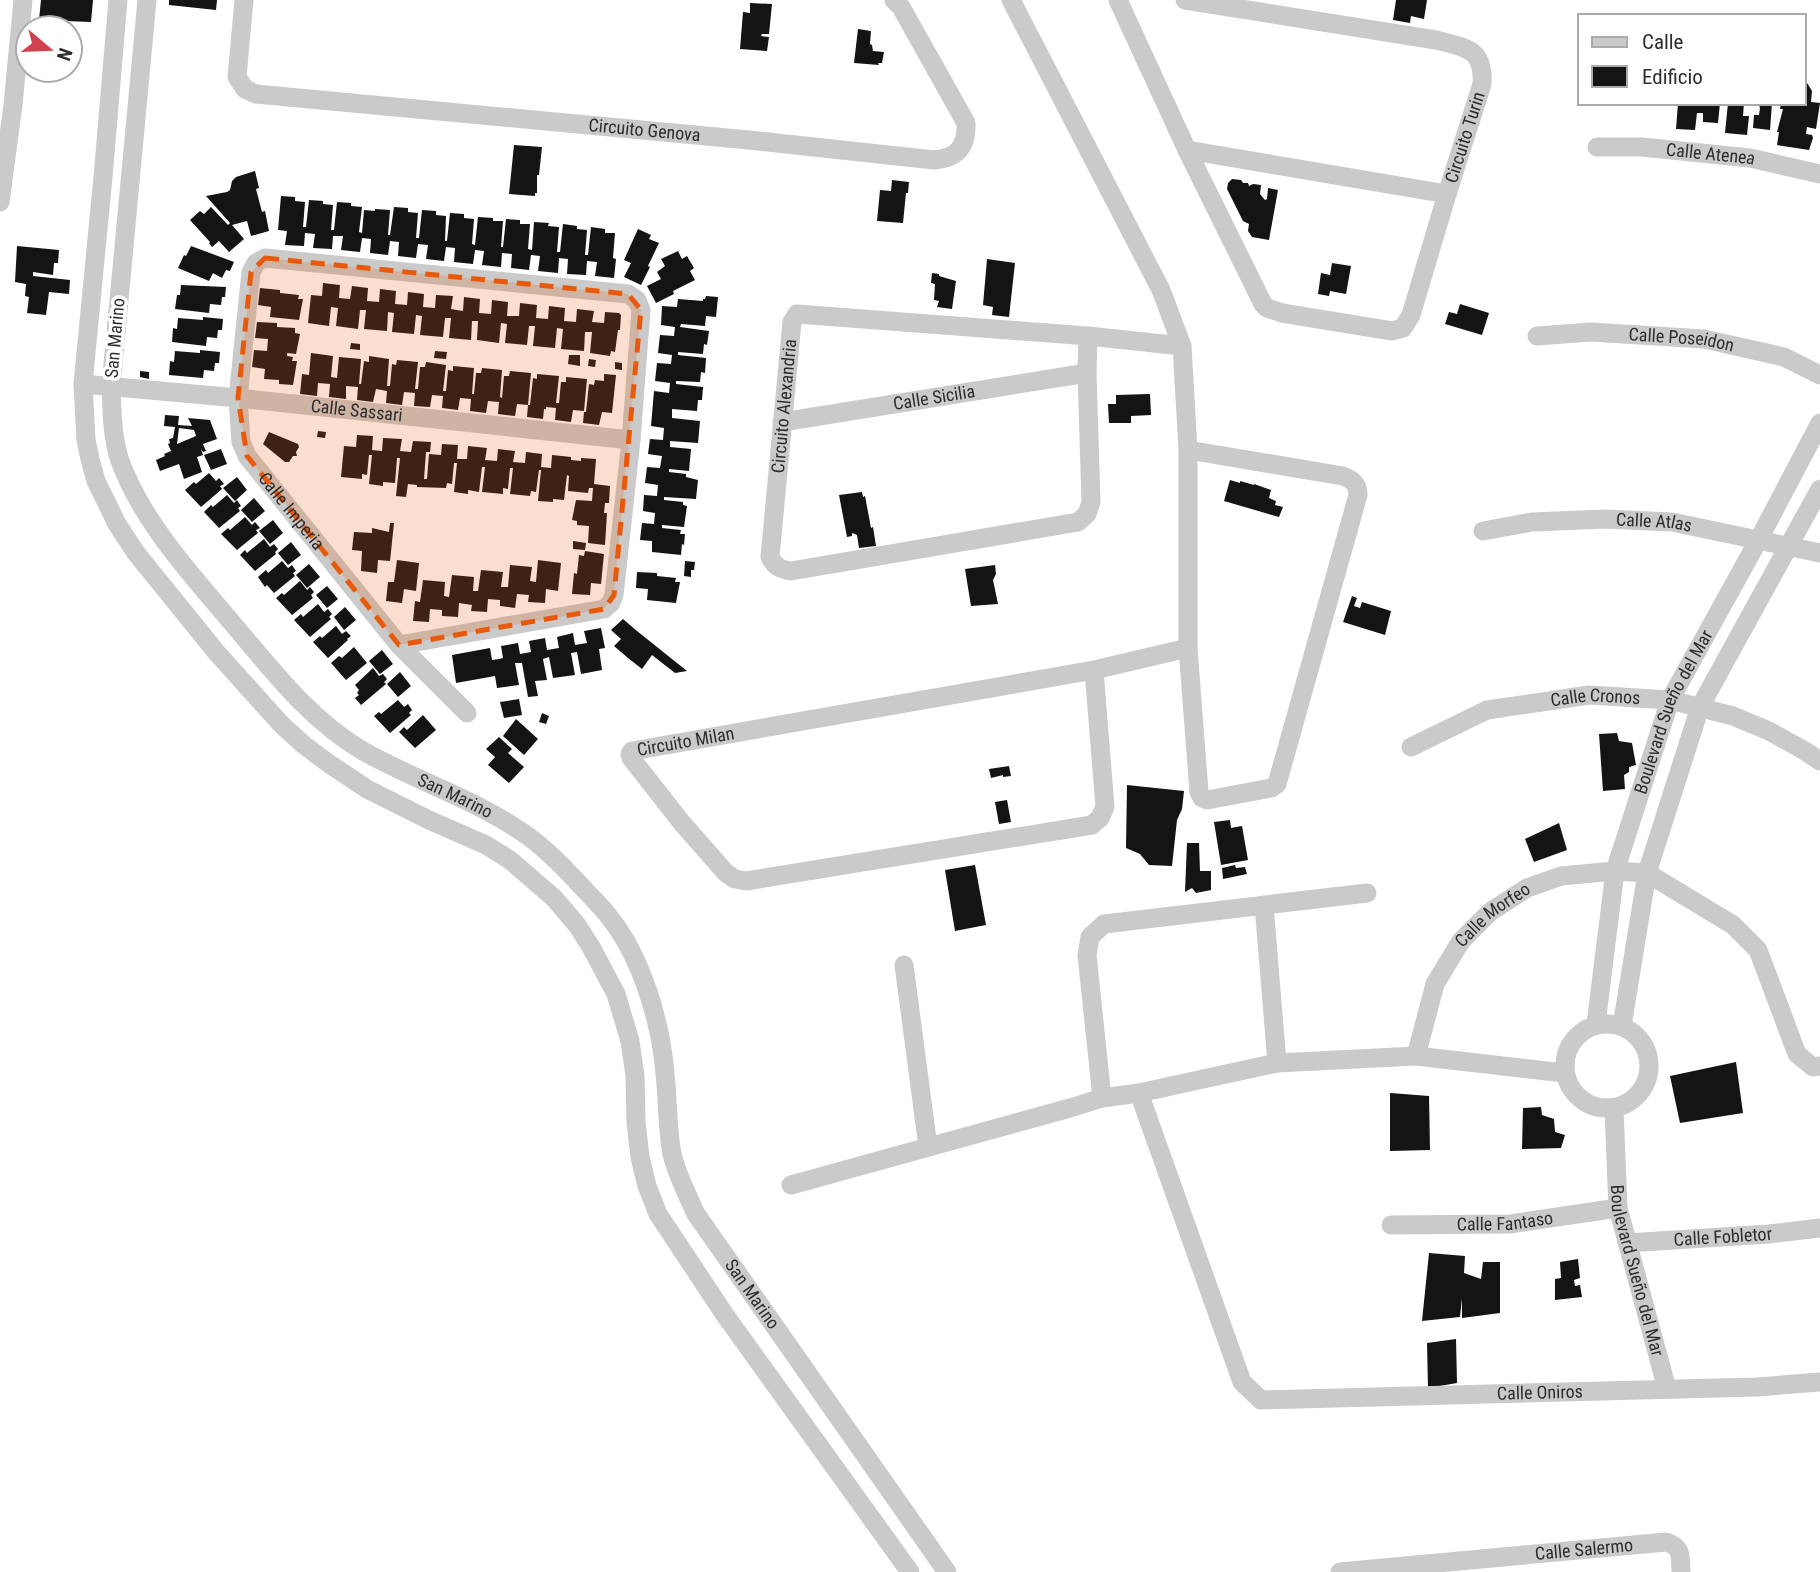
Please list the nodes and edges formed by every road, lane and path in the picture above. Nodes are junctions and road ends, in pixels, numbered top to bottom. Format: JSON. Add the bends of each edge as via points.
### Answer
{"nodes":[{"id":1,"x":23,"y":0,"type":"edge"},
{"id":2,"x":118,"y":0,"type":"edge"},
{"id":3,"x":147,"y":0,"type":"edge"},
{"id":4,"x":244,"y":0,"type":"edge"},
{"id":5,"x":894,"y":0,"type":"edge"},
{"id":6,"x":1011,"y":0,"type":"edge"},
{"id":7,"x":1118,"y":0,"type":"edge"},
{"id":8,"x":1185,"y":0,"type":"edge"},
{"id":9,"x":6,"y":104,"type":"edge"},
{"id":10,"x":1597,"y":146,"type":"dead end"},
{"id":11,"x":1187,"y":150,"type":"junction"},
{"id":12,"x":1820,"y":174,"type":"edge"},
{"id":13,"x":1447,"y":194,"type":"junction"},
{"id":14,"x":0,"y":202,"type":"edge"},
{"id":15,"x":1088,"y":336,"type":"junction"},
{"id":16,"x":1537,"y":336,"type":"dead end"},
{"id":17,"x":1182,"y":346,"type":"junction"},
{"id":18,"x":1087,"y":373,"type":"junction"},
{"id":19,"x":1820,"y":376,"type":"edge"},
{"id":20,"x":83,"y":384,"type":"junction"},
{"id":21,"x":111,"y":386,"type":"junction"},
{"id":22,"x":238,"y":398,"type":"junction"},
{"id":23,"x":782,"y":422,"type":"junction"},
{"id":24,"x":1820,"y":423,"type":"edge"},
{"id":25,"x":631,"y":440,"type":"junction"},
{"id":26,"x":1188,"y":450,"type":"junction"},
{"id":27,"x":1820,"y":489,"type":"edge"},
{"id":28,"x":1483,"y":531,"type":"dead end"},
{"id":29,"x":161,"y":537,"type":"junction"},
{"id":30,"x":1759,"y":539,"type":"junction"},
{"id":31,"x":1790,"y":545,"type":"junction"},
{"id":32,"x":136,"y":553,"type":"junction"},
{"id":33,"x":1820,"y":553,"type":"edge"},
{"id":34,"x":399,"y":645,"type":"junction"},
{"id":35,"x":1188,"y":648,"type":"junction"},
{"id":36,"x":1094,"y":670,"type":"junction"},
{"id":37,"x":1670,"y":700,"type":"junction"},
{"id":38,"x":1700,"y":707,"type":"junction"},
{"id":39,"x":467,"y":713,"type":"dead end"},
{"id":40,"x":1411,"y":747,"type":"dead end"},
{"id":41,"x":1820,"y":761,"type":"edge"},
{"id":42,"x":1615,"y":871,"type":"junction"},
{"id":43,"x":1647,"y":873,"type":"junction"},
{"id":44,"x":1367,"y":893,"type":"dead end"},
{"id":45,"x":1264,"y":905,"type":"junction"},
{"id":46,"x":904,"y":965,"type":"dead end"},
{"id":47,"x":1596,"y":1024,"type":"junction"},
{"id":48,"x":1622,"y":1026,"type":"junction"},
{"id":49,"x":1416,"y":1056,"type":"junction"},
{"id":50,"x":1277,"y":1063,"type":"junction"},
{"id":51,"x":1816,"y":1067,"type":"edge"},
{"id":52,"x":1564,"y":1073,"type":"junction"},
{"id":53,"x":1139,"y":1093,"type":"junction"},
{"id":54,"x":1102,"y":1098,"type":"junction"},
{"id":55,"x":1614,"y":1109,"type":"junction"},
{"id":56,"x":928,"y":1147,"type":"junction"},
{"id":57,"x":791,"y":1185,"type":"dead end"},
{"id":58,"x":1618,"y":1208,"type":"junction"},
{"id":59,"x":1391,"y":1225,"type":"dead end"},
{"id":60,"x":1820,"y":1228,"type":"edge"},
{"id":61,"x":1627,"y":1243,"type":"junction"},
{"id":62,"x":1820,"y":1382,"type":"edge"},
{"id":63,"x":1667,"y":1389,"type":"junction"},
{"id":64,"x":910,"y":1572,"type":"edge"},
{"id":65,"x":947,"y":1572,"type":"edge"},
{"id":66,"x":1340,"y":1572,"type":"edge"},
{"id":67,"x":1681,"y":1572,"type":"edge"}],
"edges":[{"from":1,"to":9,"type":"street"},
{"from":2,"to":20,"type":"street","name":"San Marino"},
{"from":3,"to":21,"type":"street","name":"San Marino"},
{"from":4,"to":5,"type":"street","name":"Circuito Genova","via":[[237,78],[244,89],[256,94],[946,159],[962,146],[967,123]]},
{"from":6,"to":17,"type":"street","via":[[1161,290]]},
{"from":7,"to":11,"type":"street"},
{"from":8,"to":13,"type":"street","name":"Circuito Turin","via":[[1436,40],[1472,52],[1480,60],[1482,84]]},
{"from":9,"to":14,"type":"street"},
{"from":10,"to":12,"type":"street","name":"Calle Atenea","via":[[1750,158]]},
{"from":11,"to":13,"type":"street"},
{"from":11,"to":13,"type":"street","name":"Circuito Turin","via":[[1259,298],[1267,308],[1282,313],[1392,331],[1403,328],[1411,315]]},
{"from":15,"to":17,"type":"street","name":"Circuito Alexandria"},
{"from":15,"to":18,"type":"street"},
{"from":15,"to":23,"type":"street","name":"Circuito Alexandria","via":[[801,313],[792,322]]},
{"from":16,"to":19,"type":"street","name":"Calle Poseidon","via":[[1591,332],[1704,339],[1784,357]]},
{"from":17,"to":26,"type":"street"},
{"from":18,"to":23,"type":"street","name":"Calle Sicilia"},
{"from":18,"to":23,"type":"street","name":"Circuito Alexandria","via":[[1091,502],[1087,514],[1077,522],[791,571],[774,565],[770,557]]},
{"from":20,"to":21,"type":"street","name":"Calle Sassari"},
{"from":20,"to":32,"type":"street","name":"San Marino","via":[[86,440],[96,481]]},
{"from":21,"to":22,"type":"street","name":"Calle Sassari"},
{"from":21,"to":29,"type":"street","name":"San Marino","via":[[119,458]]},
{"from":22,"to":25,"type":"street","name":"Calle Sassari"},
{"from":22,"to":25,"type":"street","name":"Calle Imperia","via":[[251,272],[256,262],[265,258],[628,294],[641,310]]},
{"from":22,"to":34,"type":"street","name":"Calle Imperia","via":[[241,442],[247,456]]},
{"from":24,"to":30,"type":"street","name":"Boulevard Sueño del Mar"},
{"from":25,"to":34,"type":"street","via":[[611,603],[604,609]]},
{"from":26,"to":35,"type":"street"},
{"from":26,"to":35,"type":"street","via":[[1343,476],[1356,483],[1358,495],[1281,776],[1271,788],[1208,800],[1199,792]]},
{"from":27,"to":31,"type":"street","name":"Boulevard Sueño del Mar"},
{"from":28,"to":30,"type":"street","name":"Calle Atlas","via":[[1532,522],[1605,519],[1672,522]]},
{"from":29,"to":32,"type":"street"},
{"from":29,"to":65,"type":"street","name":"San Marino","via":[[297,698],[334,730],[361,750],[522,832],[558,861],[611,918],[641,973],[657,1023],[673,1156],[696,1214]]},
{"from":30,"to":31,"type":"street","name":"Calle Atlas"},
{"from":30,"to":37,"type":"street","name":"Boulevard Sueño del Mar"},
{"from":31,"to":33,"type":"street","name":"Calle Atlas"},
{"from":31,"to":38,"type":"street","name":"Boulevard Sueño del Mar"},
{"from":32,"to":64,"type":"street","name":"San Marino","via":[[217,653],[304,745],[367,789],[510,860],[577,925],[616,994],[630,1041],[640,1157],[658,1214]]},
{"from":34,"to":39,"type":"street","name":"Calle Imperia"},
{"from":35,"to":36,"type":"street","name":"Circuito Milan"},
{"from":36,"to":36,"type":"street","name":"Circuito Milan","via":[[632,751],[630,754],[726,873],[746,881],[1092,825],[1105,807]]},
{"from":37,"to":38,"type":"street","name":"Calle Cronos"},
{"from":37,"to":40,"type":"street","name":"Calle Cronos","via":[[1589,695],[1487,709]]},
{"from":37,"to":42,"type":"street","name":"Boulevard Sueño del Mar"},
{"from":38,"to":41,"type":"street","name":"Calle Cronos","via":[[1769,732]]},
{"from":38,"to":43,"type":"street","name":"Boulevard Sueño del Mar"},
{"from":42,"to":43,"type":"street","name":"Calle Morfeo"},
{"from":42,"to":47,"type":"street","name":"Boulevard Sueño del Mar"},
{"from":42,"to":49,"type":"street","name":"Calle Morfeo","via":[[1561,876],[1527,888],[1490,912],[1461,941],[1435,984]]},
{"from":43,"to":48,"type":"street","name":"Boulevard Sueño del Mar"},
{"from":43,"to":51,"type":"street","via":[[1733,925],[1758,950],[1797,1054]]},
{"from":44,"to":45,"type":"street"},
{"from":45,"to":50,"type":"street"},
{"from":45,"to":54,"type":"street","via":[[1104,924],[1090,936],[1087,956]]},
{"from":46,"to":56,"type":"street"},
{"from":47,"to":48,"type":"street"},
{"from":47,"to":52,"type":"street","via":[[1580,1033],[1567,1051]]},
{"from":48,"to":55,"type":"street","via":[[1640,1039],[1645,1049],[1647,1081],[1634,1100]]},
{"from":49,"to":50,"type":"street"},
{"from":49,"to":52,"type":"street"},
{"from":50,"to":53,"type":"street"},
{"from":52,"to":55,"type":"street","via":[[1574,1094],[1592,1107]]},
{"from":53,"to":54,"type":"street"},
{"from":53,"to":63,"type":"street","name":"Calle Oniros","via":[[1242,1382],[1261,1400]]},
{"from":54,"to":56,"type":"street"},
{"from":55,"to":58,"type":"street","name":"Boulevard Sueño del Mar"},
{"from":56,"to":57,"type":"street"},
{"from":58,"to":59,"type":"street","name":"Calle Fantaso","via":[[1510,1224]]},
{"from":58,"to":61,"type":"street","name":"Boulevard Sueño del Mar"},
{"from":60,"to":61,"type":"street","name":"Calle Fobletor"},
{"from":61,"to":63,"type":"street","name":"Boulevard Sueño del Mar"},
{"from":62,"to":63,"type":"street","name":"Calle Oniros"},
{"from":66,"to":67,"type":"street","name":"Calle Salermo","via":[[1666,1542],[1679,1550]]}]}
